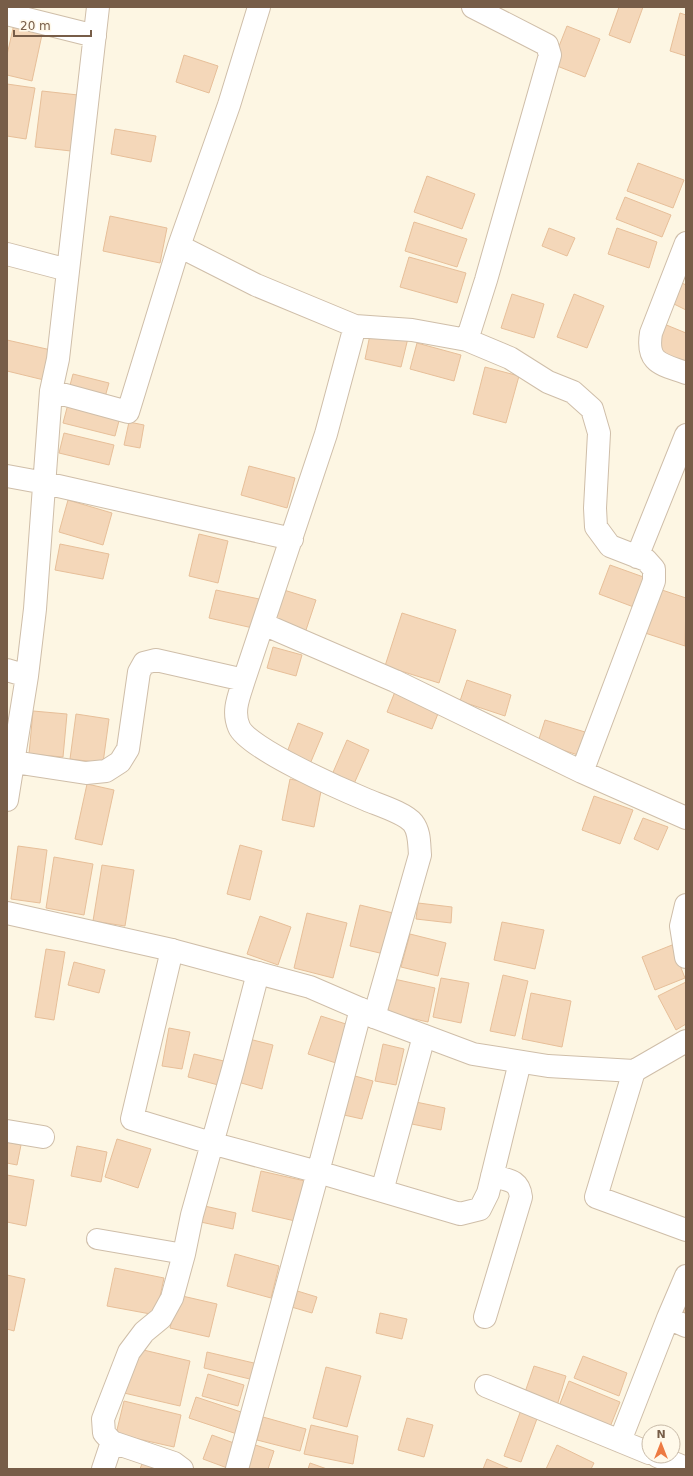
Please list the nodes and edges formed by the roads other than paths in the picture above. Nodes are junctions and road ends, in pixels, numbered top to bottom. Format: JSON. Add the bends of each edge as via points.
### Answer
{"nodes":[{"id":1,"x":98,"y":7,"type":"edge"},
{"id":2,"x":259,"y":7,"type":"edge"},
{"id":3,"x":473,"y":7,"type":"edge"},
{"id":4,"x":7,"y":14,"type":"edge"},
{"id":5,"x":95,"y":36,"type":"junction"},
{"id":6,"x":686,"y":243,"type":"edge"},
{"id":7,"x":179,"y":246,"type":"junction"},
{"id":8,"x":7,"y":254,"type":"edge"},
{"id":9,"x":68,"y":270,"type":"junction"},
{"id":10,"x":355,"y":326,"type":"junction"},
{"id":11,"x":467,"y":340,"type":"junction"},
{"id":12,"x":686,"y":373,"type":"edge"},
{"id":13,"x":50,"y":391,"type":"junction"},
{"id":14,"x":686,"y":435,"type":"edge"},
{"id":15,"x":7,"y":476,"type":"edge"},
{"id":16,"x":45,"y":483,"type":"junction"},
{"id":17,"x":292,"y":539,"type":"junction"},
{"id":18,"x":637,"y":557,"type":"junction"},
{"id":19,"x":263,"y":624,"type":"junction"},
{"id":20,"x":7,"y":670,"type":"edge"},
{"id":21,"x":28,"y":676,"type":"junction"},
{"id":22,"x":244,"y":680,"type":"junction"},
{"id":23,"x":14,"y":762,"type":"junction"},
{"id":24,"x":582,"y":772,"type":"junction"},
{"id":25,"x":7,"y":800,"type":"edge"},
{"id":26,"x":686,"y":818,"type":"edge"},
{"id":27,"x":686,"y":905,"type":"edge"},
{"id":28,"x":7,"y":913,"type":"edge"},
{"id":29,"x":172,"y":950,"type":"junction"},
{"id":30,"x":686,"y":957,"type":"edge"},
{"id":31,"x":258,"y":973,"type":"junction"},
{"id":32,"x":368,"y":1013,"type":"junction"},
{"id":33,"x":424,"y":1036,"type":"junction"},
{"id":34,"x":686,"y":1041,"type":"edge"},
{"id":35,"x":520,"y":1062,"type":"junction"},
{"id":36,"x":634,"y":1071,"type":"junction"},
{"id":37,"x":7,"y":1131,"type":"edge"},
{"id":38,"x":43,"y":1138,"type":"dead end"},
{"id":39,"x":212,"y":1144,"type":"junction"},
{"id":40,"x":318,"y":1172,"type":"junction"},
{"id":41,"x":492,"y":1176,"type":"junction"},
{"id":42,"x":382,"y":1191,"type":"junction"},
{"id":43,"x":686,"y":1230,"type":"edge"},
{"id":44,"x":97,"y":1238,"type":"dead end"},
{"id":45,"x":184,"y":1254,"type":"junction"},
{"id":46,"x":686,"y":1276,"type":"edge"},
{"id":47,"x":485,"y":1317,"type":"dead end"},
{"id":48,"x":677,"y":1322,"type":"edge"},
{"id":49,"x":486,"y":1386,"type":"dead end"},
{"id":50,"x":620,"y":1441,"type":"junction"},
{"id":51,"x":112,"y":1442,"type":"junction"},
{"id":52,"x":641,"y":1450,"type":"edge"},
{"id":53,"x":676,"y":1464,"type":"edge"},
{"id":54,"x":686,"y":1468,"type":"edge"},
{"id":55,"x":103,"y":1469,"type":"edge"},
{"id":56,"x":182,"y":1469,"type":"edge"},
{"id":57,"x":237,"y":1469,"type":"edge"}],
"edges":[{"from":1,"to":5,"type":"street"},
{"from":2,"to":7,"type":"street","via":[[229,105]]},
{"from":3,"to":11,"type":"street","via":[[547,45],[550,55],[489,272]]},
{"from":4,"to":5,"type":"street"},
{"from":5,"to":9,"type":"street"},
{"from":6,"to":12,"type":"street","via":[[649,344],[652,356],[660,363]]},
{"from":7,"to":10,"type":"street","via":[[256,285]]},
{"from":7,"to":13,"type":"street","via":[[128,412]]},
{"from":8,"to":9,"type":"street"},
{"from":9,"to":13,"type":"street","via":[[58,359]]},
{"from":10,"to":11,"type":"street","via":[[412,330]]},
{"from":10,"to":17,"type":"street","via":[[326,434]]},
{"from":11,"to":18,"type":"street","via":[[510,358],[548,382],[573,392],[592,409],[599,434],[596,527],[610,546]]},
{"from":13,"to":16,"type":"street"},
{"from":14,"to":18,"type":"street"},
{"from":15,"to":16,"type":"street"},
{"from":16,"to":17,"type":"street"},
{"from":16,"to":21,"type":"street"},
{"from":17,"to":19,"type":"street"},
{"from":18,"to":24,"type":"street","via":[[646,560],[654,569],[654,581]]},
{"from":19,"to":22,"type":"street"},
{"from":19,"to":24,"type":"street","via":[[395,681]]},
{"from":20,"to":21,"type":"street"},
{"from":21,"to":23,"type":"street"},
{"from":22,"to":23,"type":"street","via":[[156,660],[144,663],[139,672],[128,749],[120,762],[106,771],[86,773]]},
{"from":22,"to":32,"type":"street","via":[[235,712],[239,728],[252,742],[326,782],[399,813],[413,823],[419,836],[420,855]]},
{"from":23,"to":25,"type":"street"},
{"from":24,"to":26,"type":"street"},
{"from":27,"to":30,"type":"street","via":[[681,926]]},
{"from":28,"to":29,"type":"street"},
{"from":29,"to":31,"type":"street"},
{"from":29,"to":39,"type":"street","via":[[132,1120]]},
{"from":31,"to":32,"type":"street","via":[[310,987]]},
{"from":31,"to":39,"type":"street"},
{"from":32,"to":33,"type":"street"},
{"from":32,"to":40,"type":"street"},
{"from":33,"to":35,"type":"street","via":[[472,1054]]},
{"from":33,"to":42,"type":"street"},
{"from":34,"to":36,"type":"street"},
{"from":35,"to":36,"type":"street"},
{"from":35,"to":41,"type":"street"},
{"from":36,"to":43,"type":"street","via":[[596,1197]]},
{"from":37,"to":38,"type":"street"},
{"from":39,"to":40,"type":"street"},
{"from":39,"to":45,"type":"street"},
{"from":40,"to":42,"type":"street"},
{"from":40,"to":57,"type":"street"},
{"from":41,"to":42,"type":"street","via":[[488,1193],[480,1209],[460,1214]]},
{"from":41,"to":47,"type":"street","via":[[515,1183],[520,1188],[521,1197]]},
{"from":44,"to":45,"type":"street"},
{"from":45,"to":51,"type":"street","via":[[172,1298],[161,1318],[144,1332],[129,1352],[103,1419],[104,1432]]},
{"from":46,"to":48,"type":"street"},
{"from":48,"to":50,"type":"street"},
{"from":49,"to":50,"type":"street"},
{"from":50,"to":52,"type":"street"},
{"from":51,"to":55,"type":"street"},
{"from":51,"to":56,"type":"street","via":[[174,1463]]},
{"from":53,"to":54,"type":"street"}]}
